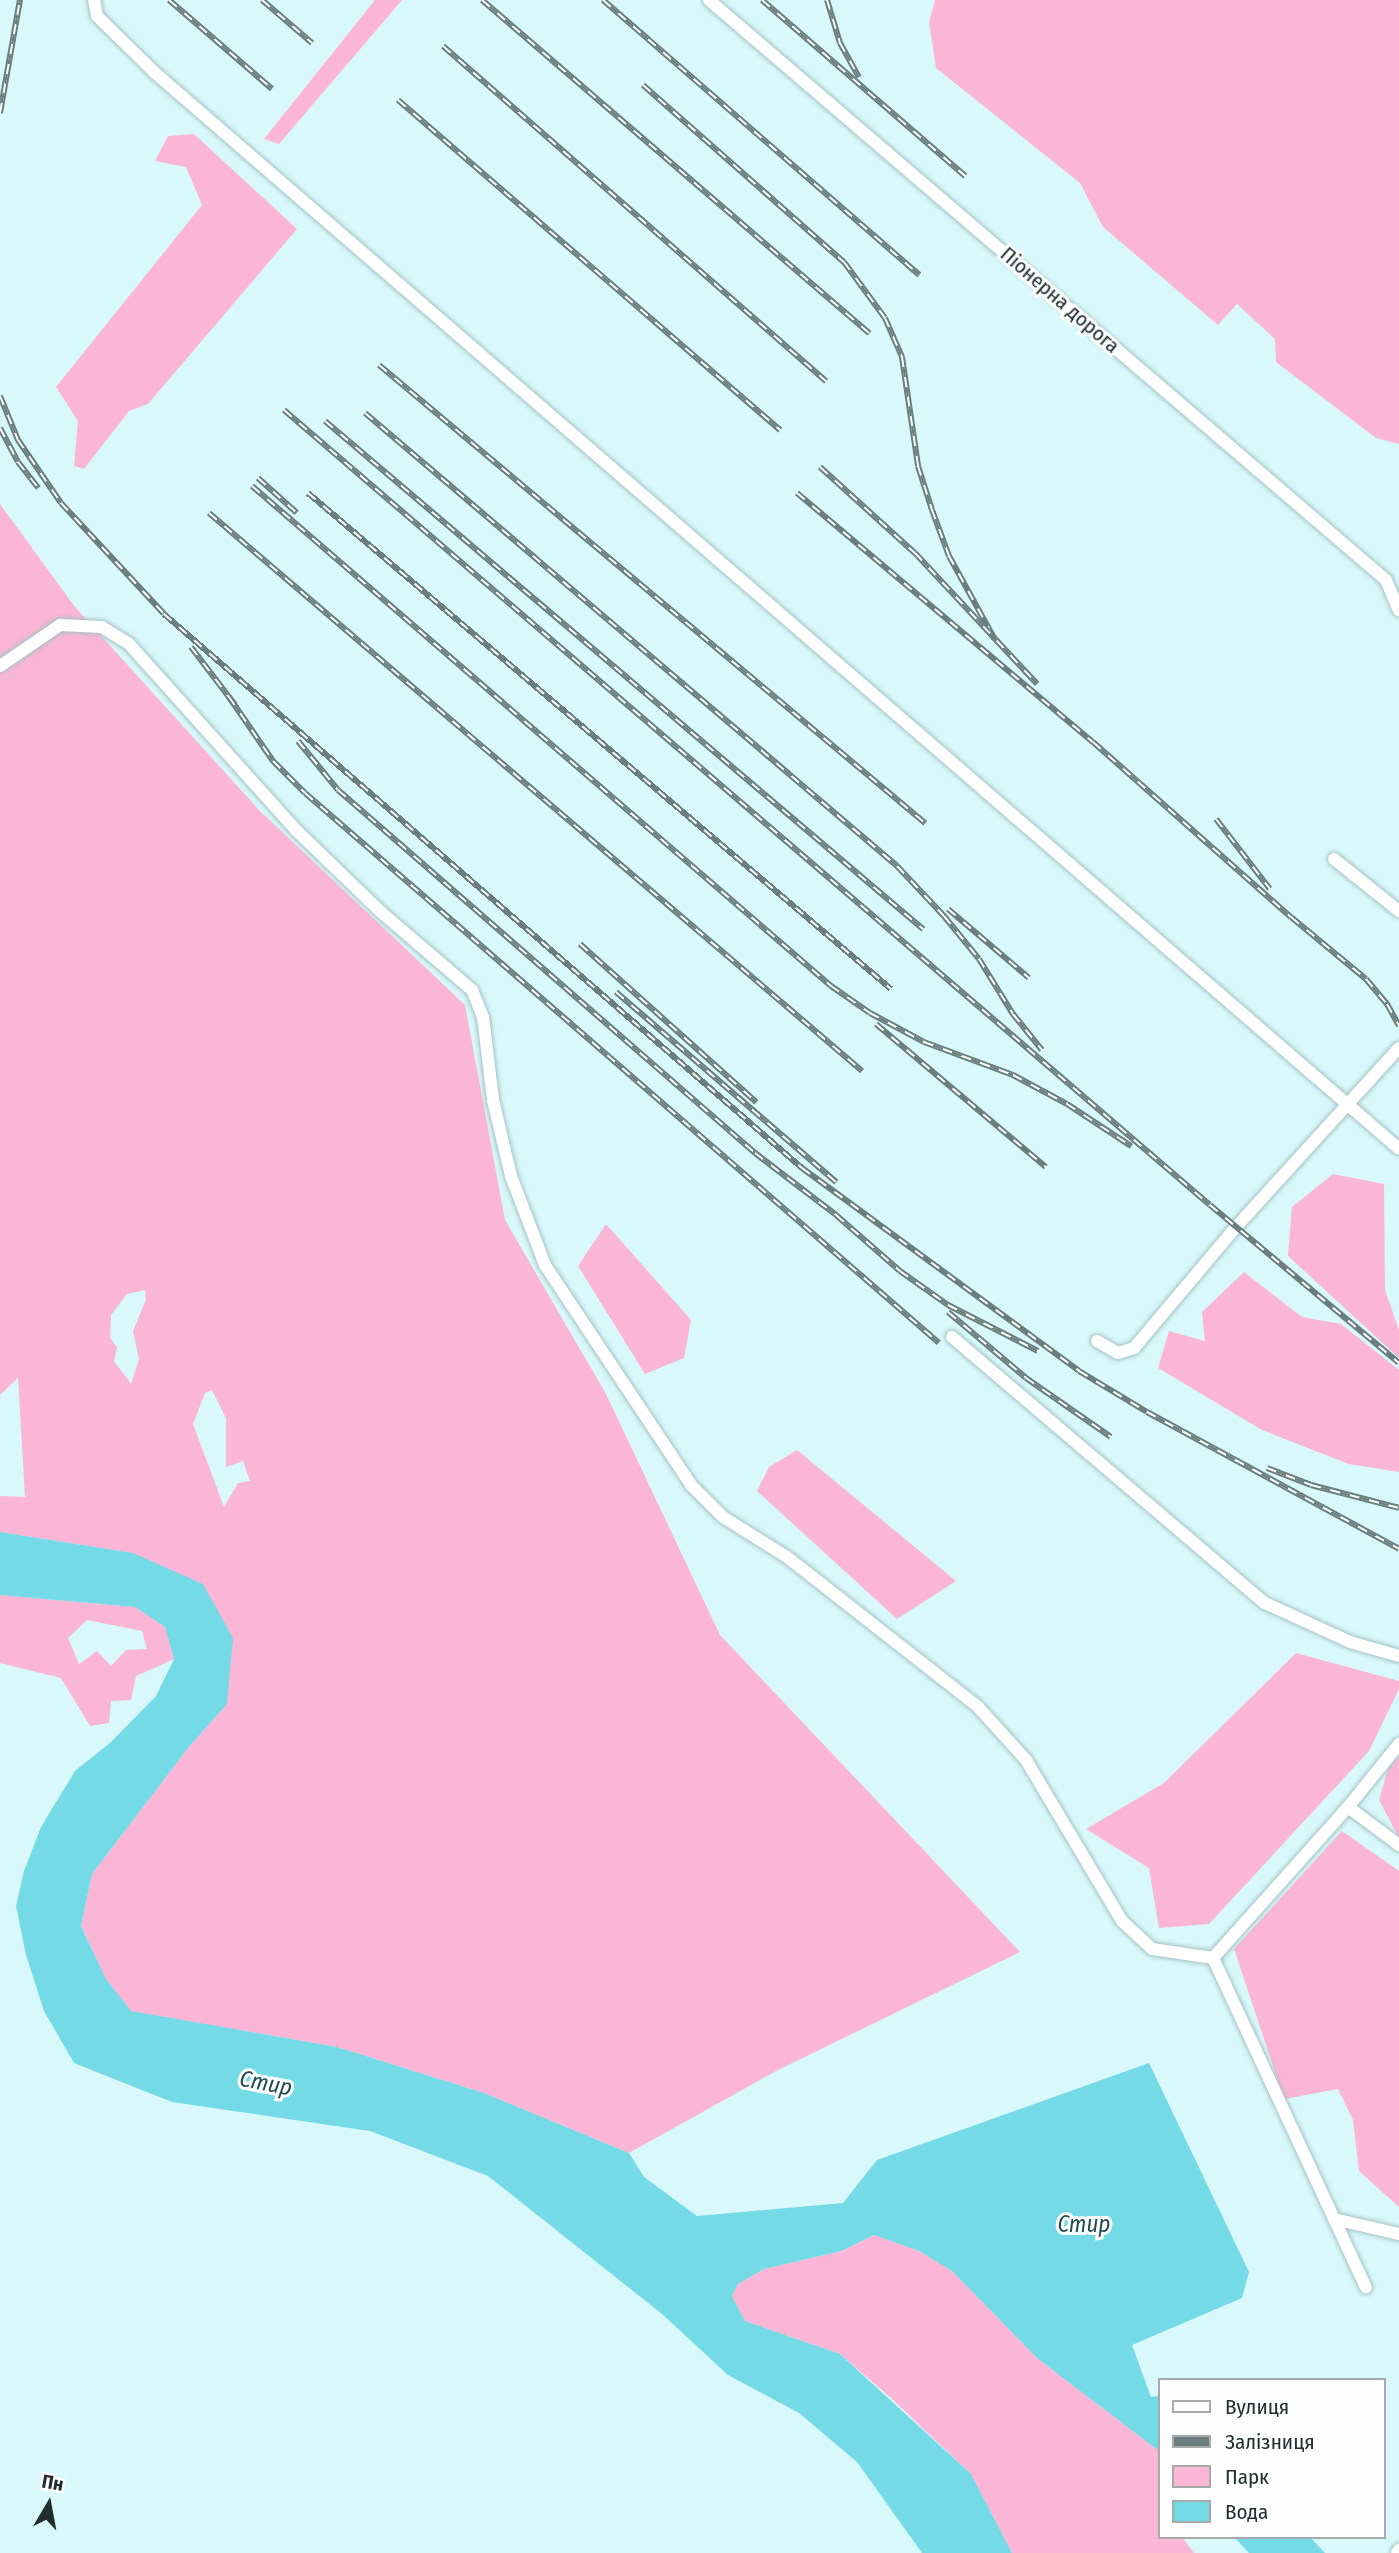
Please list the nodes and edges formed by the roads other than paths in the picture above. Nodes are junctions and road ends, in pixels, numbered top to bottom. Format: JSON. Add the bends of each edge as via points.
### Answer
{"nodes":[{"id":1,"x":94,"y":0,"type":"edge"},
{"id":2,"x":709,"y":0,"type":"edge"},
{"id":3,"x":1399,"y":610,"type":"edge"},
{"id":4,"x":0,"y":666,"type":"edge"},
{"id":5,"x":1335,"y":859,"type":"dead end"},
{"id":6,"x":1399,"y":911,"type":"edge"},
{"id":7,"x":1399,"y":1048,"type":"edge"},
{"id":8,"x":1348,"y":1105,"type":"junction"},
{"id":9,"x":1399,"y":1149,"type":"edge"},
{"id":10,"x":952,"y":1336,"type":"dead end"},
{"id":11,"x":1097,"y":1341,"type":"dead end"},
{"id":12,"x":1399,"y":1656,"type":"edge"},
{"id":13,"x":1399,"y":1744,"type":"edge"},
{"id":14,"x":1348,"y":1807,"type":"junction"},
{"id":15,"x":1399,"y":1845,"type":"edge"},
{"id":16,"x":1213,"y":1958,"type":"junction"},
{"id":17,"x":1334,"y":2219,"type":"junction"},
{"id":18,"x":1399,"y":2234,"type":"edge"},
{"id":19,"x":1366,"y":2287,"type":"dead end"}],
"edges":[{"from":1,"to":8,"type":"street","via":[[96,16],[154,72]]},
{"from":2,"to":3,"type":"street","name":"Піонерна дорога","via":[[1386,580]]},
{"from":4,"to":16,"type":"street","via":[[60,625],[102,627],[129,644],[297,831],[472,990],[483,1017],[493,1100],[510,1176],[545,1265],[691,1485],[723,1517],[787,1557],[978,1707],[1026,1760],[1122,1921],[1152,1949]]},
{"from":5,"to":6,"type":"street"},
{"from":7,"to":8,"type":"street"},
{"from":8,"to":9,"type":"street"},
{"from":8,"to":11,"type":"street","via":[[1134,1348],[1118,1353]]},
{"from":10,"to":12,"type":"street","via":[[1265,1603],[1350,1642]]},
{"from":13,"to":14,"type":"street"},
{"from":14,"to":15,"type":"street"},
{"from":14,"to":16,"type":"street"},
{"from":16,"to":17,"type":"street"},
{"from":17,"to":18,"type":"street"},
{"from":17,"to":19,"type":"street"}]}
